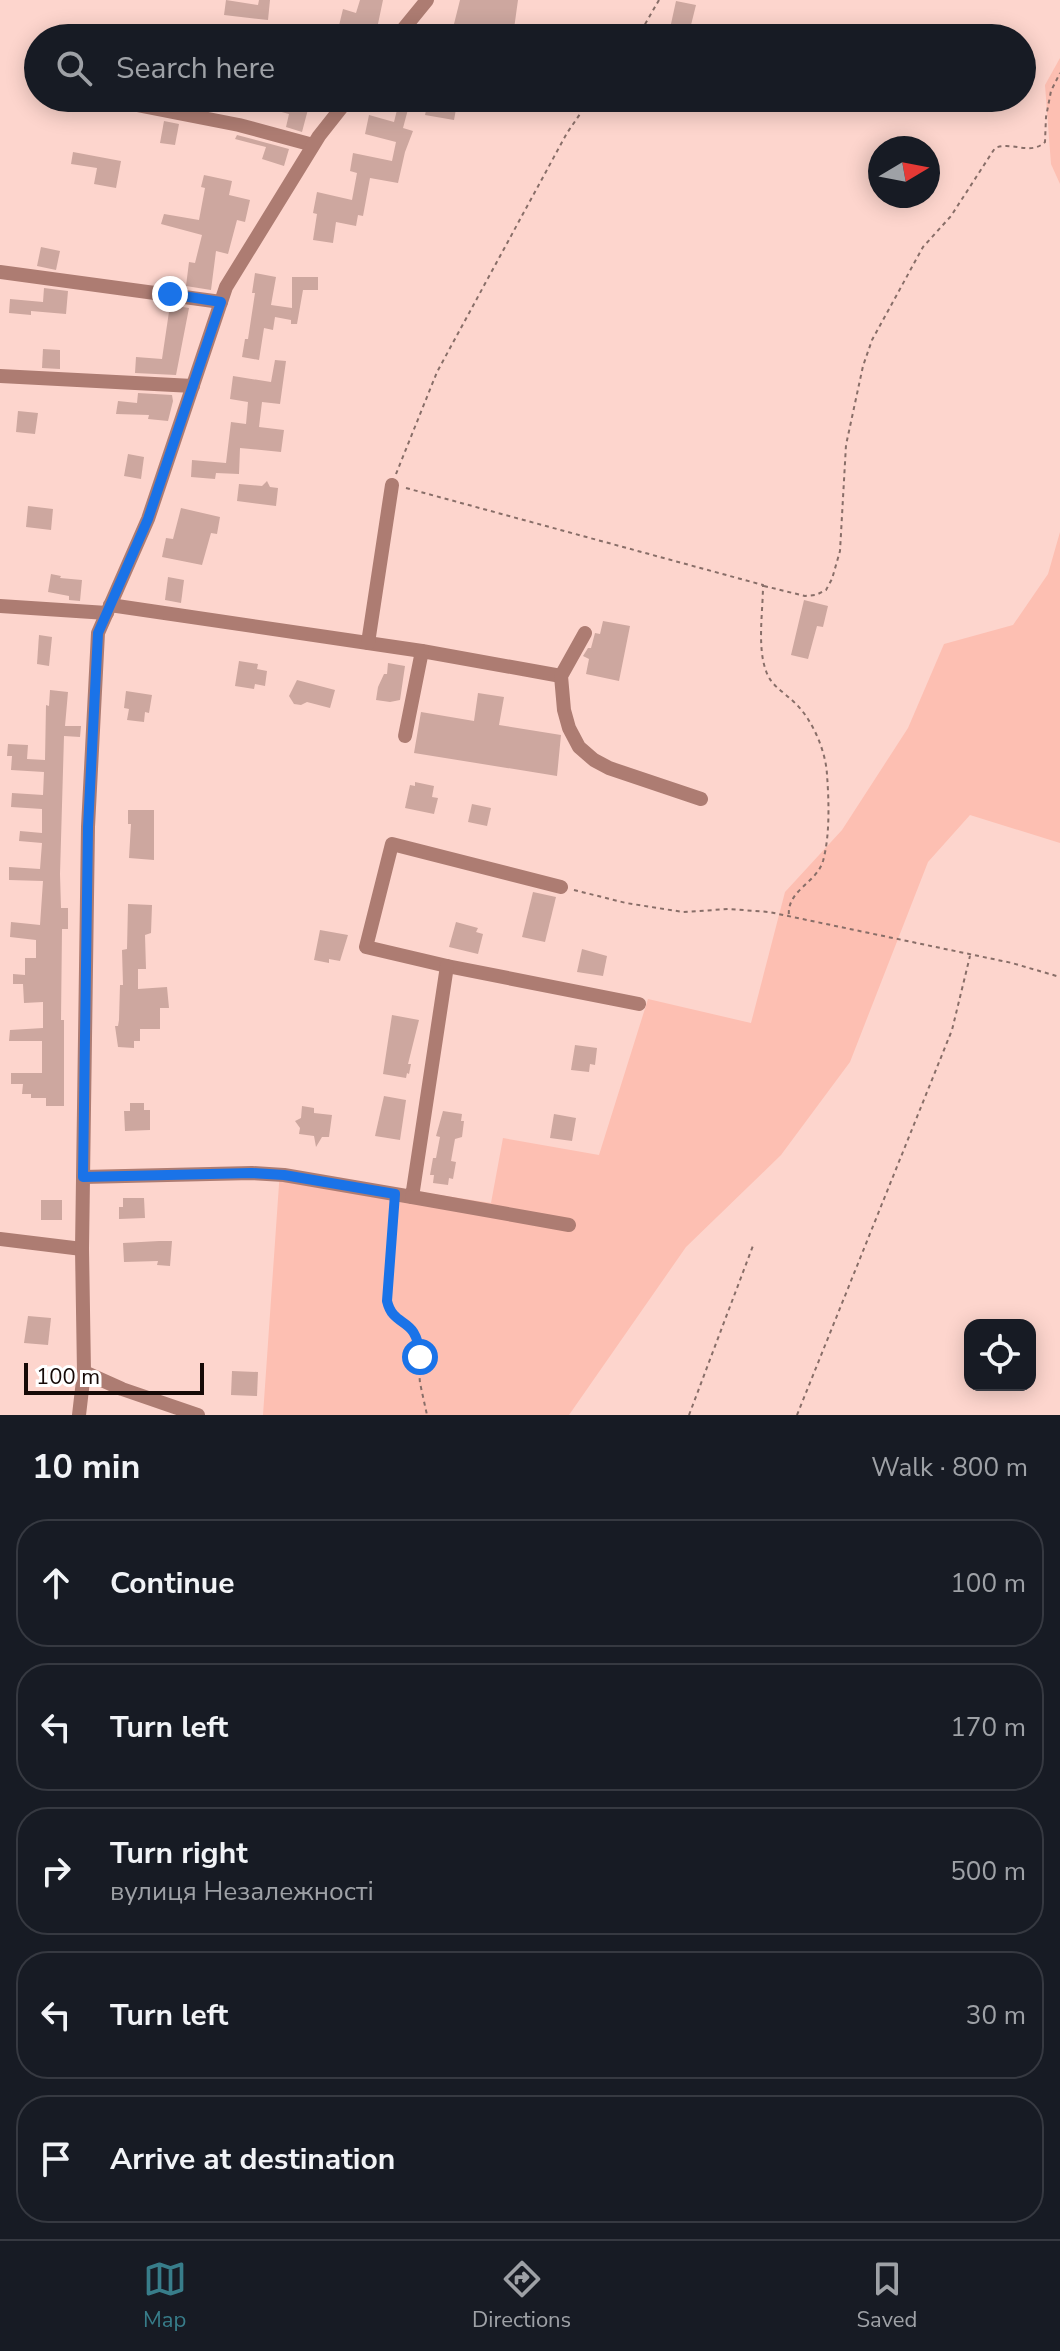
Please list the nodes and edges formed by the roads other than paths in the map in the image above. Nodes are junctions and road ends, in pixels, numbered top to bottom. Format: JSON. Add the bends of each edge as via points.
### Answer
{"nodes":[{"id":1,"x":424,"y":1,"type":"edge"},
{"id":2,"x":407,"y":24,"type":"edge"},
{"id":3,"x":173,"y":112,"type":"edge"},
{"id":4,"x":338,"y":112,"type":"edge"},
{"id":5,"x":313,"y":145,"type":"junction"},
{"id":6,"x":0,"y":272,"type":"edge"},
{"id":7,"x":221,"y":302,"type":"junction"},
{"id":8,"x":0,"y":376,"type":"edge"},
{"id":9,"x":193,"y":386,"type":"junction"},
{"id":10,"x":392,"y":485,"type":"road end"},
{"id":11,"x":0,"y":606,"type":"edge"},
{"id":12,"x":108,"y":609,"type":"junction"},
{"id":13,"x":585,"y":633,"type":"dead end"},
{"id":14,"x":368,"y":643,"type":"junction"},
{"id":15,"x":422,"y":651,"type":"junction"},
{"id":16,"x":561,"y":676,"type":"junction"},
{"id":17,"x":405,"y":736,"type":"dead end"},
{"id":18,"x":701,"y":799,"type":"dead end"},
{"id":19,"x":561,"y":887,"type":"road end"},
{"id":20,"x":447,"y":966,"type":"junction"},
{"id":21,"x":639,"y":1004,"type":"dead end"},
{"id":22,"x":83,"y":1177,"type":"junction"},
{"id":23,"x":412,"y":1197,"type":"junction"},
{"id":24,"x":569,"y":1225,"type":"dead end"},
{"id":25,"x":0,"y":1239,"type":"edge"},
{"id":26,"x":82,"y":1249,"type":"junction"},
{"id":27,"x":84,"y":1372,"type":"junction"},
{"id":28,"x":79,"y":1415,"type":"edge"},
{"id":29,"x":198,"y":1415,"type":"edge"}],
"edges":[{"from":1,"to":2,"type":"street"},
{"from":3,"to":5,"type":"street"},
{"from":4,"to":5,"type":"street"},
{"from":5,"to":7,"type":"street"},
{"from":6,"to":7,"type":"street"},
{"from":7,"to":9,"type":"street"},
{"from":8,"to":9,"type":"street"},
{"from":9,"to":12,"type":"street","via":[[148,519]]},
{"from":10,"to":14,"type":"street"},
{"from":11,"to":12,"type":"street"},
{"from":12,"to":14,"type":"street"},
{"from":12,"to":22,"type":"street","via":[[98,633],[88,827]]},
{"from":13,"to":16,"type":"street"},
{"from":14,"to":15,"type":"street"},
{"from":15,"to":16,"type":"street"},
{"from":15,"to":17,"type":"street"},
{"from":16,"to":18,"type":"street","via":[[564,710],[579,747],[594,760]]},
{"from":19,"to":20,"type":"street","via":[[392,844],[366,947]]},
{"from":20,"to":21,"type":"street"},
{"from":20,"to":23,"type":"street"},
{"from":22,"to":23,"type":"street","via":[[273,1174]]},
{"from":22,"to":26,"type":"street"},
{"from":23,"to":24,"type":"street"},
{"from":25,"to":26,"type":"street"},
{"from":26,"to":27,"type":"street"},
{"from":27,"to":28,"type":"street"},
{"from":27,"to":29,"type":"street"}]}
